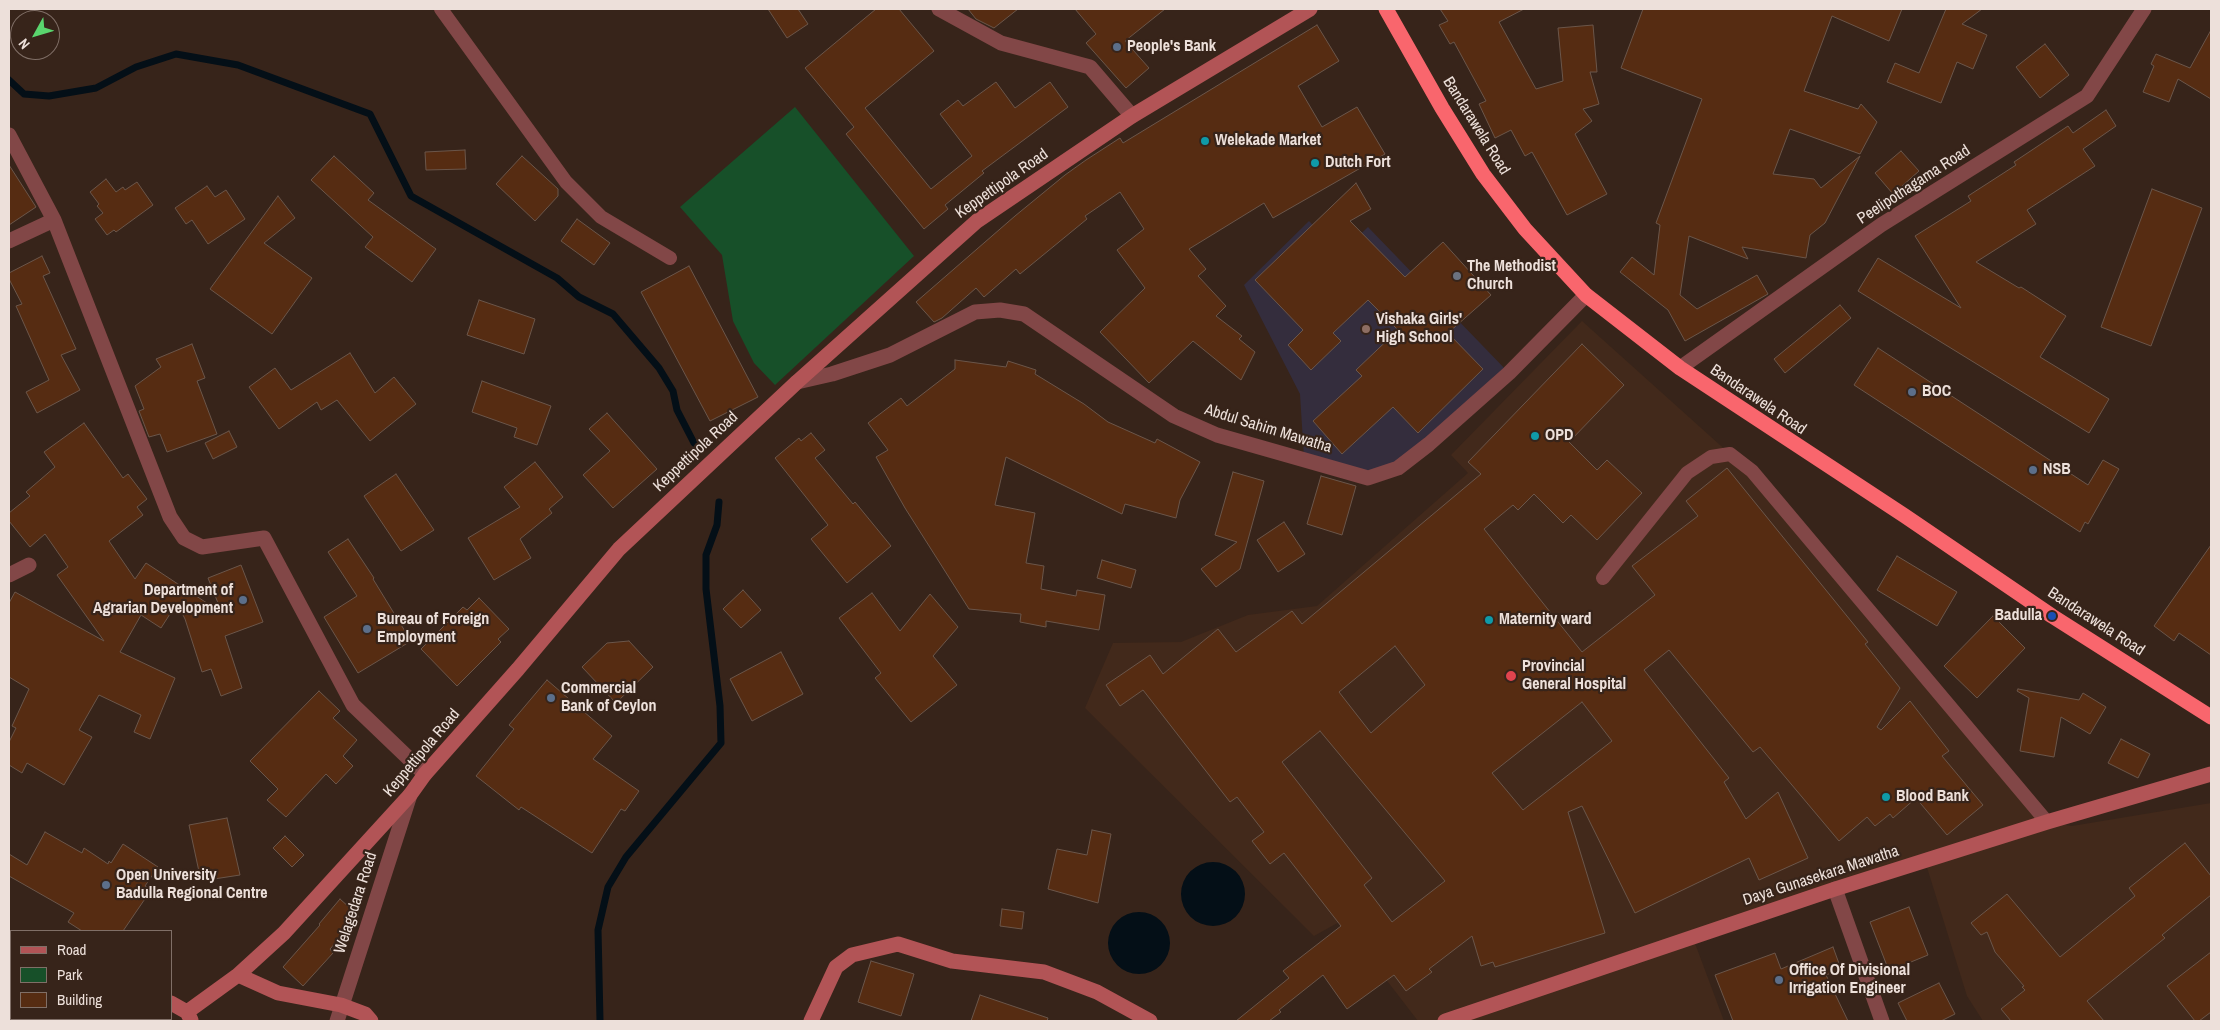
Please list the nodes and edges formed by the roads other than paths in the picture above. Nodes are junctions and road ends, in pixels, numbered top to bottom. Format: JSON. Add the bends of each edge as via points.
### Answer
{"nodes":[{"id":1,"x":441,"y":9,"type":"edge"},
{"id":2,"x":939,"y":9,"type":"edge"},
{"id":3,"x":1310,"y":9,"type":"edge"},
{"id":4,"x":1386,"y":9,"type":"edge"},
{"id":5,"x":2144,"y":9,"type":"edge"},
{"id":6,"x":1132,"y":116,"type":"junction"},
{"id":7,"x":9,"y":135,"type":"edge"},
{"id":8,"x":54,"y":220,"type":"junction"},
{"id":9,"x":9,"y":241,"type":"edge"},
{"id":10,"x":670,"y":258,"type":"dead end"},
{"id":11,"x":1586,"y":295,"type":"junction"},
{"id":12,"x":1680,"y":368,"type":"junction"},
{"id":13,"x":797,"y":382,"type":"junction"},
{"id":14,"x":29,"y":565,"type":"dead end"},
{"id":15,"x":9,"y":575,"type":"edge"},
{"id":16,"x":1603,"y":578,"type":"dead end"},
{"id":17,"x":2211,"y":717,"type":"edge"},
{"id":18,"x":425,"y":774,"type":"junction"},
{"id":19,"x":2211,"y":774,"type":"edge"},
{"id":20,"x":410,"y":795,"type":"junction"},
{"id":21,"x":2047,"y":822,"type":"junction"},
{"id":22,"x":1835,"y":889,"type":"junction"},
{"id":23,"x":238,"y":975,"type":"junction"},
{"id":24,"x":172,"y":1004,"type":"edge"},
{"id":25,"x":341,"y":1005,"type":"junction"},
{"id":26,"x":189,"y":1017,"type":"edge"},
{"id":27,"x":337,"y":1021,"type":"edge"},
{"id":28,"x":371,"y":1021,"type":"edge"},
{"id":29,"x":811,"y":1021,"type":"edge"},
{"id":30,"x":1150,"y":1021,"type":"edge"},
{"id":31,"x":1445,"y":1021,"type":"edge"},
{"id":32,"x":1882,"y":1021,"type":"edge"}],
"edges":[{"from":1,"to":10,"type":"lane","via":[[566,182],[601,217]]},
{"from":2,"to":6,"type":"street","via":[[1002,43],[1090,67]]},
{"from":3,"to":6,"type":"main road","name":"Keppettipola Road"},
{"from":4,"to":11,"type":"highway","name":"Bandarawela Road","via":[[1483,174],[1525,229]]},
{"from":5,"to":12,"type":"street","name":"Peelipothagama Road","via":[[2087,96],[1881,226]]},
{"from":6,"to":13,"type":"main road","name":"Keppettipola Road","via":[[977,221]]},
{"from":7,"to":8,"type":"street"},
{"from":8,"to":9,"type":"street"},
{"from":8,"to":18,"type":"street","via":[[170,517],[184,538],[202,547],[264,538],[353,706]]},
{"from":11,"to":12,"type":"highway","name":"Bandarawela Road"},
{"from":11,"to":13,"type":"street","name":"Abdul Sahim Mawatha","via":[[1509,373],[1430,444],[1398,468],[1368,478],[1217,436],[1174,416],[1024,314],[1000,310],[975,312],[890,355]]},
{"from":12,"to":17,"type":"highway","name":"Bandarawela Road","via":[[2052,616]]},
{"from":13,"to":18,"type":"main road","name":"Keppettipola Road","via":[[619,549]]},
{"from":14,"to":15,"type":"street"},
{"from":16,"to":21,"type":"lane","via":[[1687,473],[1711,457],[1730,454],[1752,471]]},
{"from":18,"to":20,"type":"main road","name":"Keppettipola Road"},
{"from":19,"to":21,"type":"main road","name":"Daya Gunasekara Mawatha"},
{"from":20,"to":23,"type":"main road","name":"Keppettipola Road","via":[[284,933]]},
{"from":20,"to":25,"type":"street","name":"Welagedara Road"},
{"from":21,"to":22,"type":"main road","name":"Daya Gunasekara Mawatha"},
{"from":22,"to":31,"type":"main road","name":"Daya Gunasekara Mawatha"},
{"from":22,"to":32,"type":"street"},
{"from":23,"to":25,"type":"main road","via":[[278,993]]},
{"from":23,"to":26,"type":"main road","name":"Keppettipola Road"},
{"from":24,"to":26,"type":"main road","via":[[179,1006]]},
{"from":25,"to":27,"type":"street","name":"Welagedara Road"},
{"from":25,"to":28,"type":"main road","via":[[365,1014]]},
{"from":29,"to":30,"type":"main road","via":[[836,967],[852,955],[898,944],[952,961],[1044,972],[1096,992]]}]}
